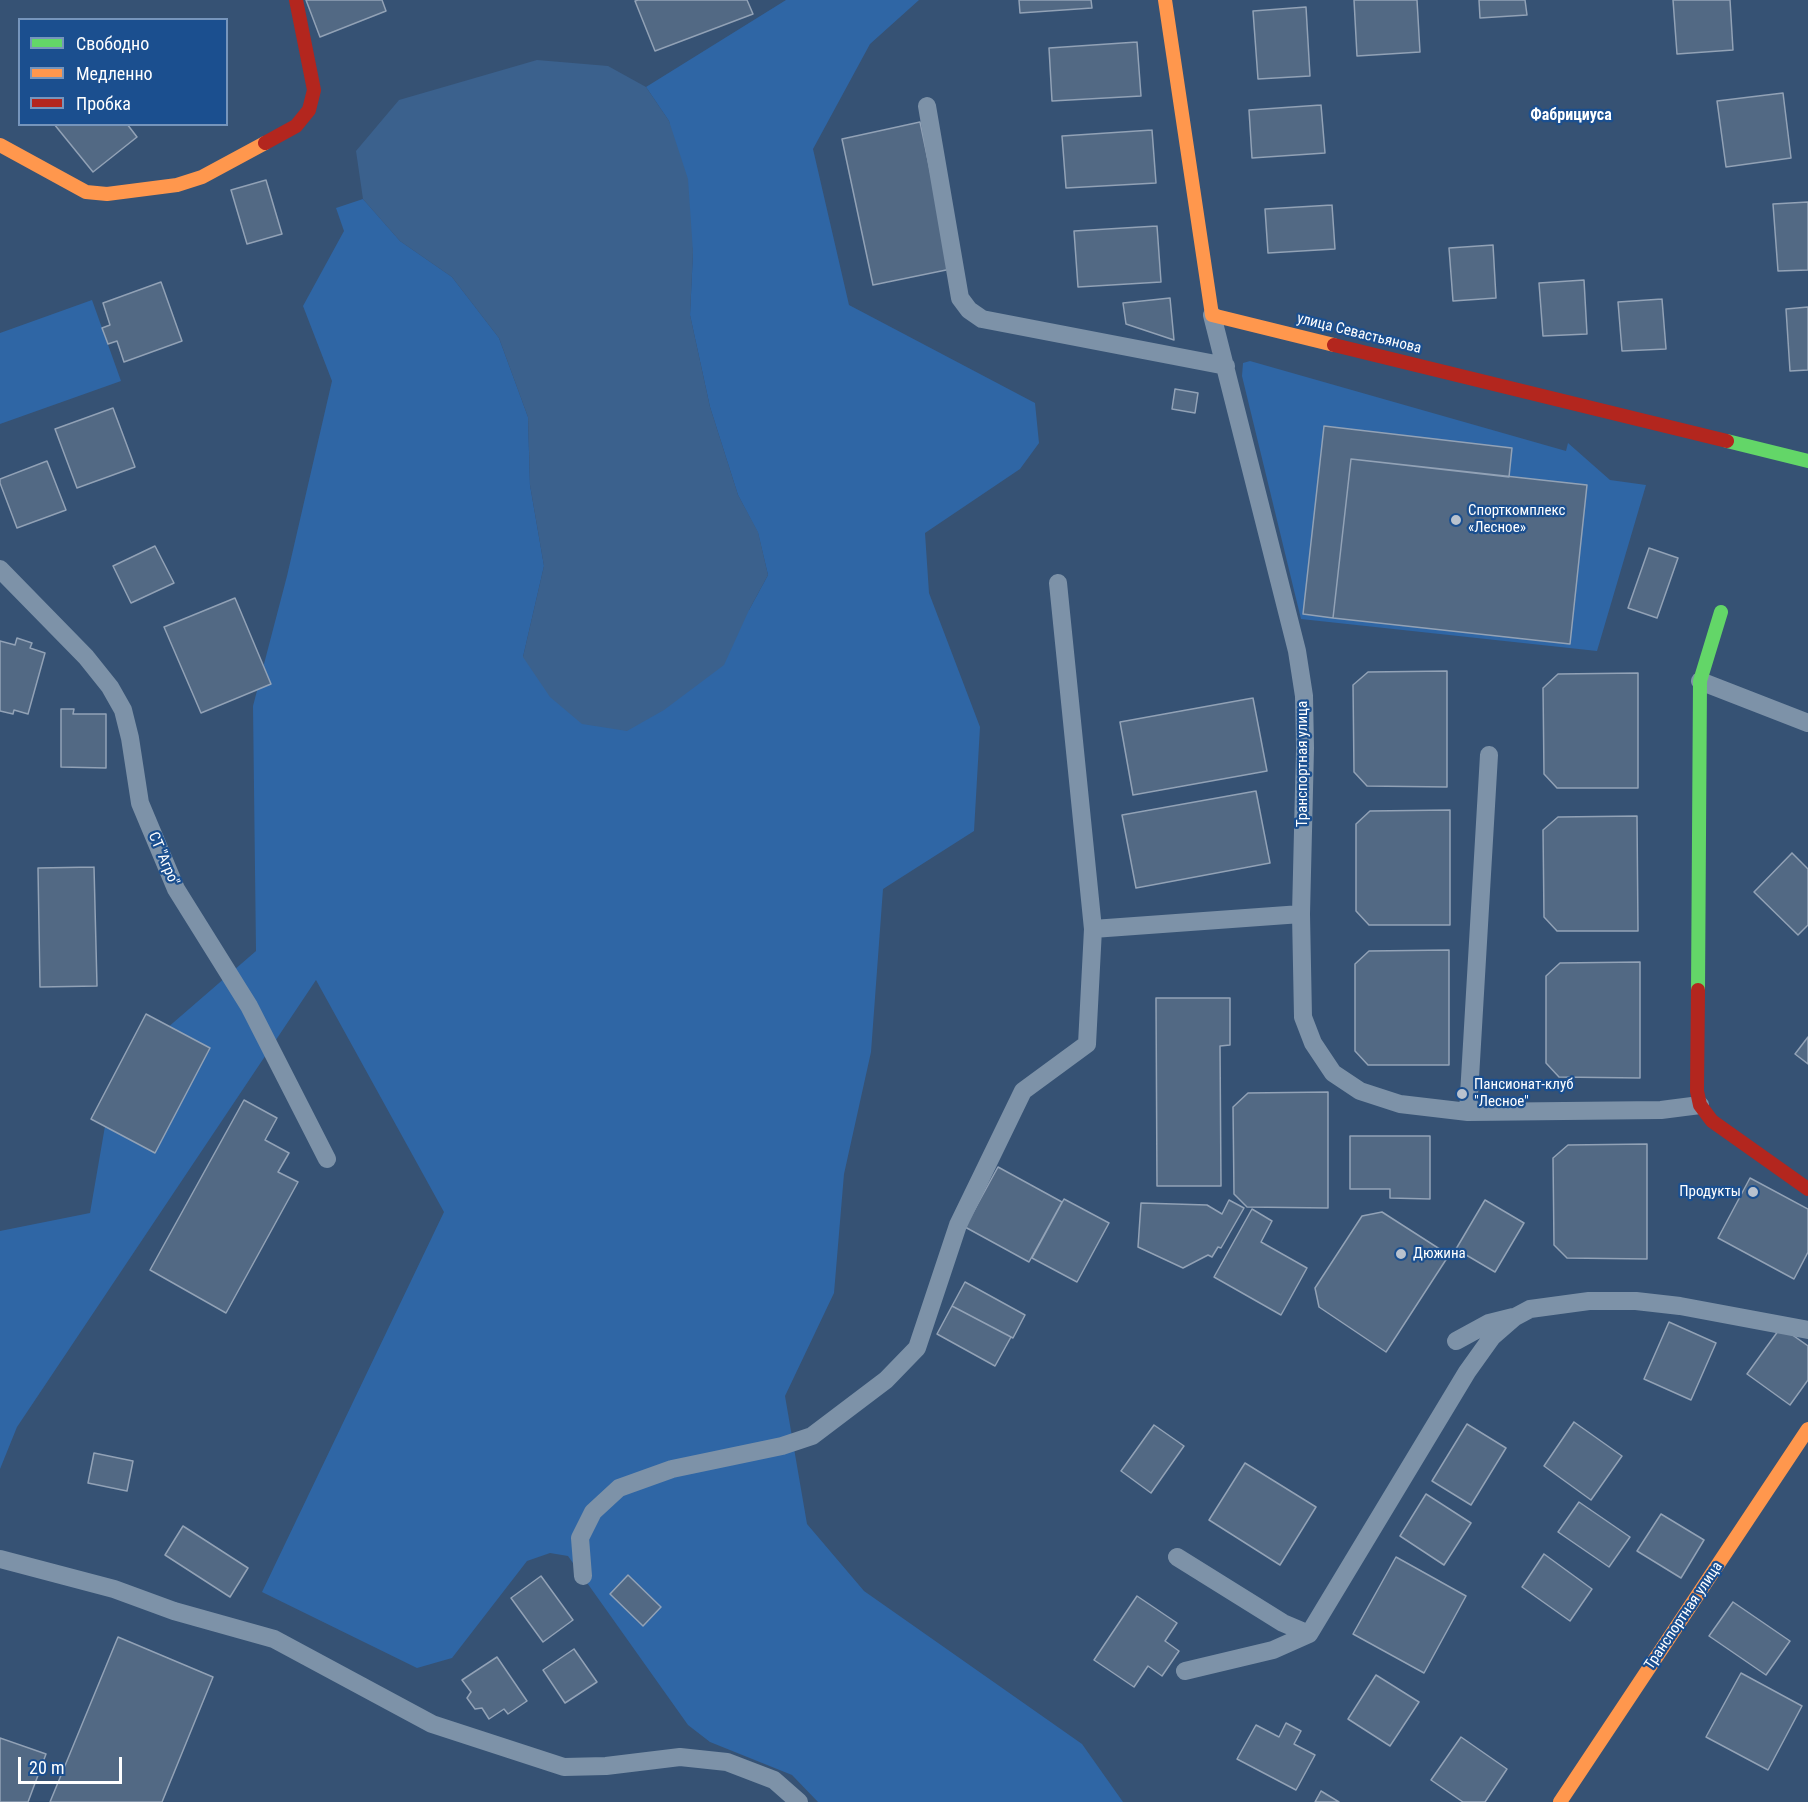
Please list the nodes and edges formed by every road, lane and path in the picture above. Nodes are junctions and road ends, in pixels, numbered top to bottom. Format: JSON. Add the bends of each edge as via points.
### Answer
{"nodes":[{"id":1,"x":296,"y":0,"type":"edge"},
{"id":2,"x":1165,"y":0,"type":"edge"},
{"id":3,"x":927,"y":106,"type":"dead end"},
{"id":4,"x":0,"y":145,"type":"edge"},
{"id":5,"x":1212,"y":315,"type":"junction"},
{"id":6,"x":1226,"y":366,"type":"junction"},
{"id":7,"x":1808,"y":461,"type":"edge"},
{"id":8,"x":0,"y":569,"type":"edge"},
{"id":9,"x":1058,"y":583,"type":"dead end"},
{"id":10,"x":1721,"y":612,"type":"dead end"},
{"id":11,"x":1700,"y":681,"type":"junction"},
{"id":12,"x":1808,"y":723,"type":"edge"},
{"id":13,"x":1489,"y":755,"type":"dead end"},
{"id":14,"x":1301,"y":914,"type":"junction"},
{"id":15,"x":1093,"y":929,"type":"junction"},
{"id":16,"x":1700,"y":1106,"type":"junction"},
{"id":17,"x":1468,"y":1112,"type":"junction"},
{"id":18,"x":327,"y":1159,"type":"dead end"},
{"id":19,"x":1808,"y":1189,"type":"edge"},
{"id":20,"x":1515,"y":1317,"type":"junction"},
{"id":21,"x":1808,"y":1330,"type":"edge"},
{"id":22,"x":1456,"y":1341,"type":"dead end"},
{"id":23,"x":1808,"y":1429,"type":"edge"},
{"id":24,"x":1177,"y":1557,"type":"dead end"},
{"id":25,"x":0,"y":1559,"type":"edge"},
{"id":26,"x":583,"y":1576,"type":"dead end"},
{"id":27,"x":1309,"y":1634,"type":"junction"},
{"id":28,"x":1185,"y":1671,"type":"dead end"},
{"id":29,"x":799,"y":1802,"type":"edge"},
{"id":30,"x":1560,"y":1802,"type":"edge"}],
"edges":[{"from":1,"to":4,"type":"street","via":[[314,90],[309,110],[296,126],[202,177],[177,185],[107,194],[86,192]]},
{"from":2,"to":5,"type":"street"},
{"from":3,"to":6,"type":"lane","via":[[960,298],[969,310],[981,319]]},
{"from":5,"to":6,"type":"lane","name":"Транспортная улица"},
{"from":5,"to":7,"type":"street","name":"улица Севастьянова"},
{"from":6,"to":14,"type":"lane","name":"Транспортная улица","via":[[1297,651],[1304,696]]},
{"from":8,"to":18,"type":"lane","name":"СТ \"Агро\"","via":[[86,657],[119,702],[130,738],[140,802],[176,889],[249,1006]]},
{"from":9,"to":15,"type":"lane"},
{"from":10,"to":11,"type":"street"},
{"from":11,"to":12,"type":"lane"},
{"from":11,"to":16,"type":"street"},
{"from":13,"to":17,"type":"lane"},
{"from":14,"to":15,"type":"lane"},
{"from":14,"to":17,"type":"lane","name":"Транспортная улица","via":[[1303,1017],[1313,1043],[1333,1073],[1360,1091],[1400,1104]]},
{"from":15,"to":26,"type":"lane","via":[[1087,1044],[1023,1091],[958,1225],[917,1348],[886,1380],[812,1436],[672,1469],[619,1488],[592,1512],[580,1538]]},
{"from":16,"to":17,"type":"lane","name":"Транспортная улица"},
{"from":16,"to":19,"type":"street","via":[[1727,1133]]},
{"from":20,"to":21,"type":"lane","via":[[1530,1309],[1589,1301],[1636,1301]]},
{"from":20,"to":22,"type":"lane","via":[[1489,1323]]},
{"from":20,"to":27,"type":"lane","via":[[1492,1337],[1467,1372]]},
{"from":23,"to":30,"type":"street","name":"Транспортная улица"},
{"from":24,"to":27,"type":"lane","via":[[1283,1623]]},
{"from":25,"to":29,"type":"lane","via":[[114,1589],[174,1611],[274,1639],[432,1724],[564,1767],[606,1767],[680,1757],[727,1762],[774,1780]]},
{"from":27,"to":28,"type":"lane","via":[[1274,1650]]}]}
